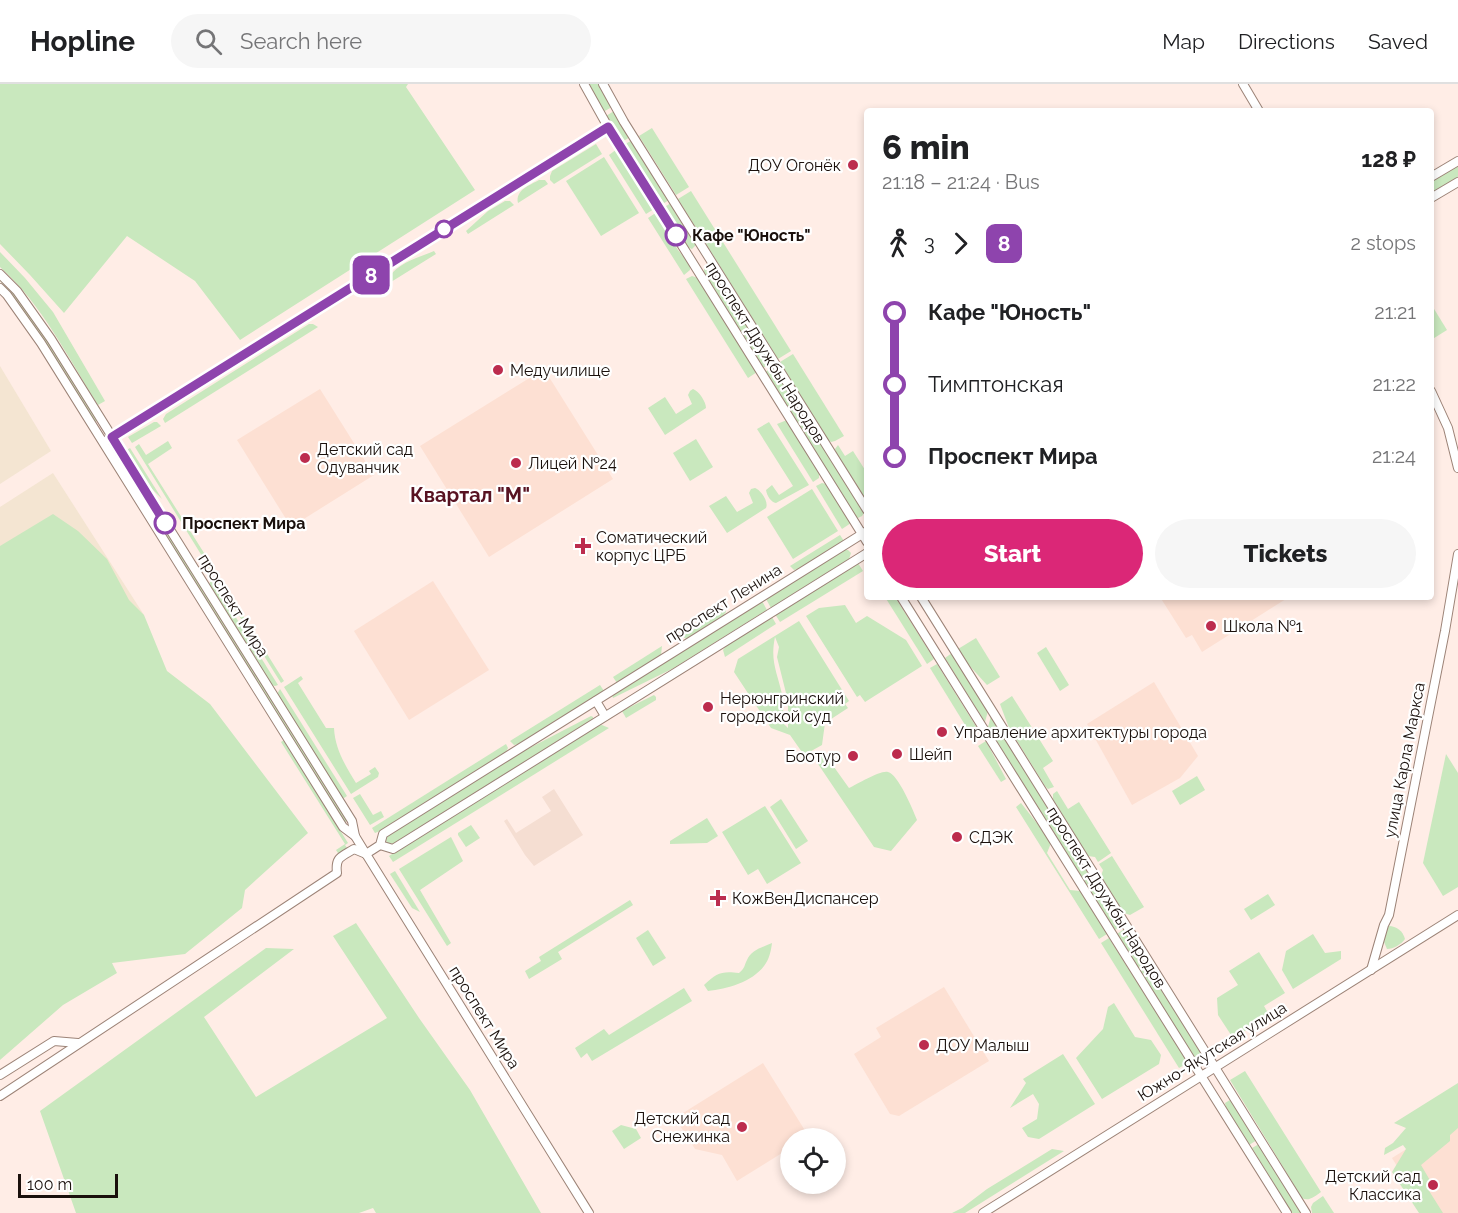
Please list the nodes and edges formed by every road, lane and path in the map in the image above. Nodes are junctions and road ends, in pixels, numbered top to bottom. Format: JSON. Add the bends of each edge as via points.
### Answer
{"nodes":[{"id":1,"x":584,"y":84,"type":"edge"},
{"id":2,"x":603,"y":84,"type":"edge"},
{"id":3,"x":1243,"y":84,"type":"edge"},
{"id":4,"x":1258,"y":108,"type":"edge"},
{"id":5,"x":608,"y":127,"type":"junction"},
{"id":6,"x":1458,"y":160,"type":"edge"},
{"id":7,"x":1434,"y":175,"type":"edge"},
{"id":8,"x":1458,"y":182,"type":"edge"},
{"id":9,"x":1434,"y":196,"type":"edge"},
{"id":10,"x":0,"y":274,"type":"edge"},
{"id":11,"x":0,"y":288,"type":"edge"},
{"id":12,"x":1434,"y":398,"type":"edge"},
{"id":13,"x":112,"y":437,"type":"junction"},
{"id":14,"x":103,"y":443,"type":"junction"},
{"id":15,"x":1458,"y":468,"type":"edge"},
{"id":16,"x":864,"y":505,"type":"edge"},
{"id":17,"x":864,"y":534,"type":"edge"},
{"id":18,"x":864,"y":537,"type":"edge"},
{"id":19,"x":864,"y":555,"type":"edge"},
{"id":20,"x":1458,"y":555,"type":"edge"},
{"id":21,"x":903,"y":600,"type":"edge"},
{"id":22,"x":923,"y":600,"type":"edge"},
{"id":23,"x":596,"y":701,"type":"junction"},
{"id":24,"x":605,"y":716,"type":"junction"},
{"id":25,"x":355,"y":837,"type":"junction"},
{"id":26,"x":380,"y":845,"type":"junction"},
{"id":27,"x":366,"y":854,"type":"junction"},
{"id":28,"x":1458,"y":915,"type":"edge"},
{"id":29,"x":1371,"y":970,"type":"junction"},
{"id":30,"x":78,"y":1043,"type":"junction"},
{"id":31,"x":1215,"y":1067,"type":"junction"},
{"id":32,"x":0,"y":1075,"type":"edge"},
{"id":33,"x":1201,"y":1076,"type":"junction"},
{"id":34,"x":0,"y":1096,"type":"edge"},
{"id":35,"x":1283,"y":1211,"type":"edge"},
{"id":36,"x":589,"y":1213,"type":"edge"},
{"id":37,"x":983,"y":1213,"type":"edge"},
{"id":38,"x":1306,"y":1213,"type":"edge"}],
"edges":[{"from":1,"to":5,"type":"street","name":"проспект Дружбы Народов"},
{"from":2,"to":16,"type":"street","name":"проспект Дружбы Народов"},
{"from":3,"to":4,"type":"street"},
{"from":5,"to":13,"type":"street"},
{"from":5,"to":17,"type":"street","name":"проспект Дружбы Народов"},
{"from":6,"to":7,"type":"street"},
{"from":8,"to":9,"type":"street"},
{"from":10,"to":13,"type":"street","name":"проспект Мира","via":[[51,339]]},
{"from":11,"to":14,"type":"street","name":"проспект Мира","via":[[42,343]]},
{"from":12,"to":15,"type":"street","via":[[1448,428]]},
{"from":13,"to":14,"type":"street"},
{"from":13,"to":25,"type":"street","name":"проспект Мира","via":[[352,821]]},
{"from":14,"to":25,"type":"street","name":"проспект Мира","via":[[343,827]]},
{"from":18,"to":23,"type":"street","name":"проспект Ленина"},
{"from":19,"to":24,"type":"street","name":"проспект Ленина"},
{"from":20,"to":29,"type":"street","name":"улица Карла Маркса","via":[[1389,915]]},
{"from":21,"to":33,"type":"street","name":"проспект Дружбы Народов"},
{"from":22,"to":31,"type":"street","name":"проспект Дружбы Народов"},
{"from":23,"to":24,"type":"street"},
{"from":23,"to":26,"type":"street","name":"проспект Ленина","via":[[383,834]]},
{"from":24,"to":26,"type":"street","name":"проспект Ленина","via":[[393,849]]},
{"from":25,"to":27,"type":"street","name":"проспект Мира"},
{"from":26,"to":27,"type":"street","name":"проспект Ленина"},
{"from":27,"to":30,"type":"street","via":[[354,849],[338,859],[337,873]]},
{"from":27,"to":36,"type":"street","name":"проспект Мира"},
{"from":28,"to":29,"type":"street","name":"Южно-Якутская улица"},
{"from":29,"to":31,"type":"street","name":"Южно-Якутская улица"},
{"from":30,"to":32,"type":"street","via":[[54,1041]]},
{"from":30,"to":34,"type":"street"},
{"from":31,"to":33,"type":"street","name":"Южно-Якутская улица"},
{"from":31,"to":38,"type":"street","name":"проспект Дружбы Народов"},
{"from":33,"to":35,"type":"street","name":"проспект Дружбы Народов"},
{"from":33,"to":37,"type":"street","name":"Южно-Якутская улица"}]}
